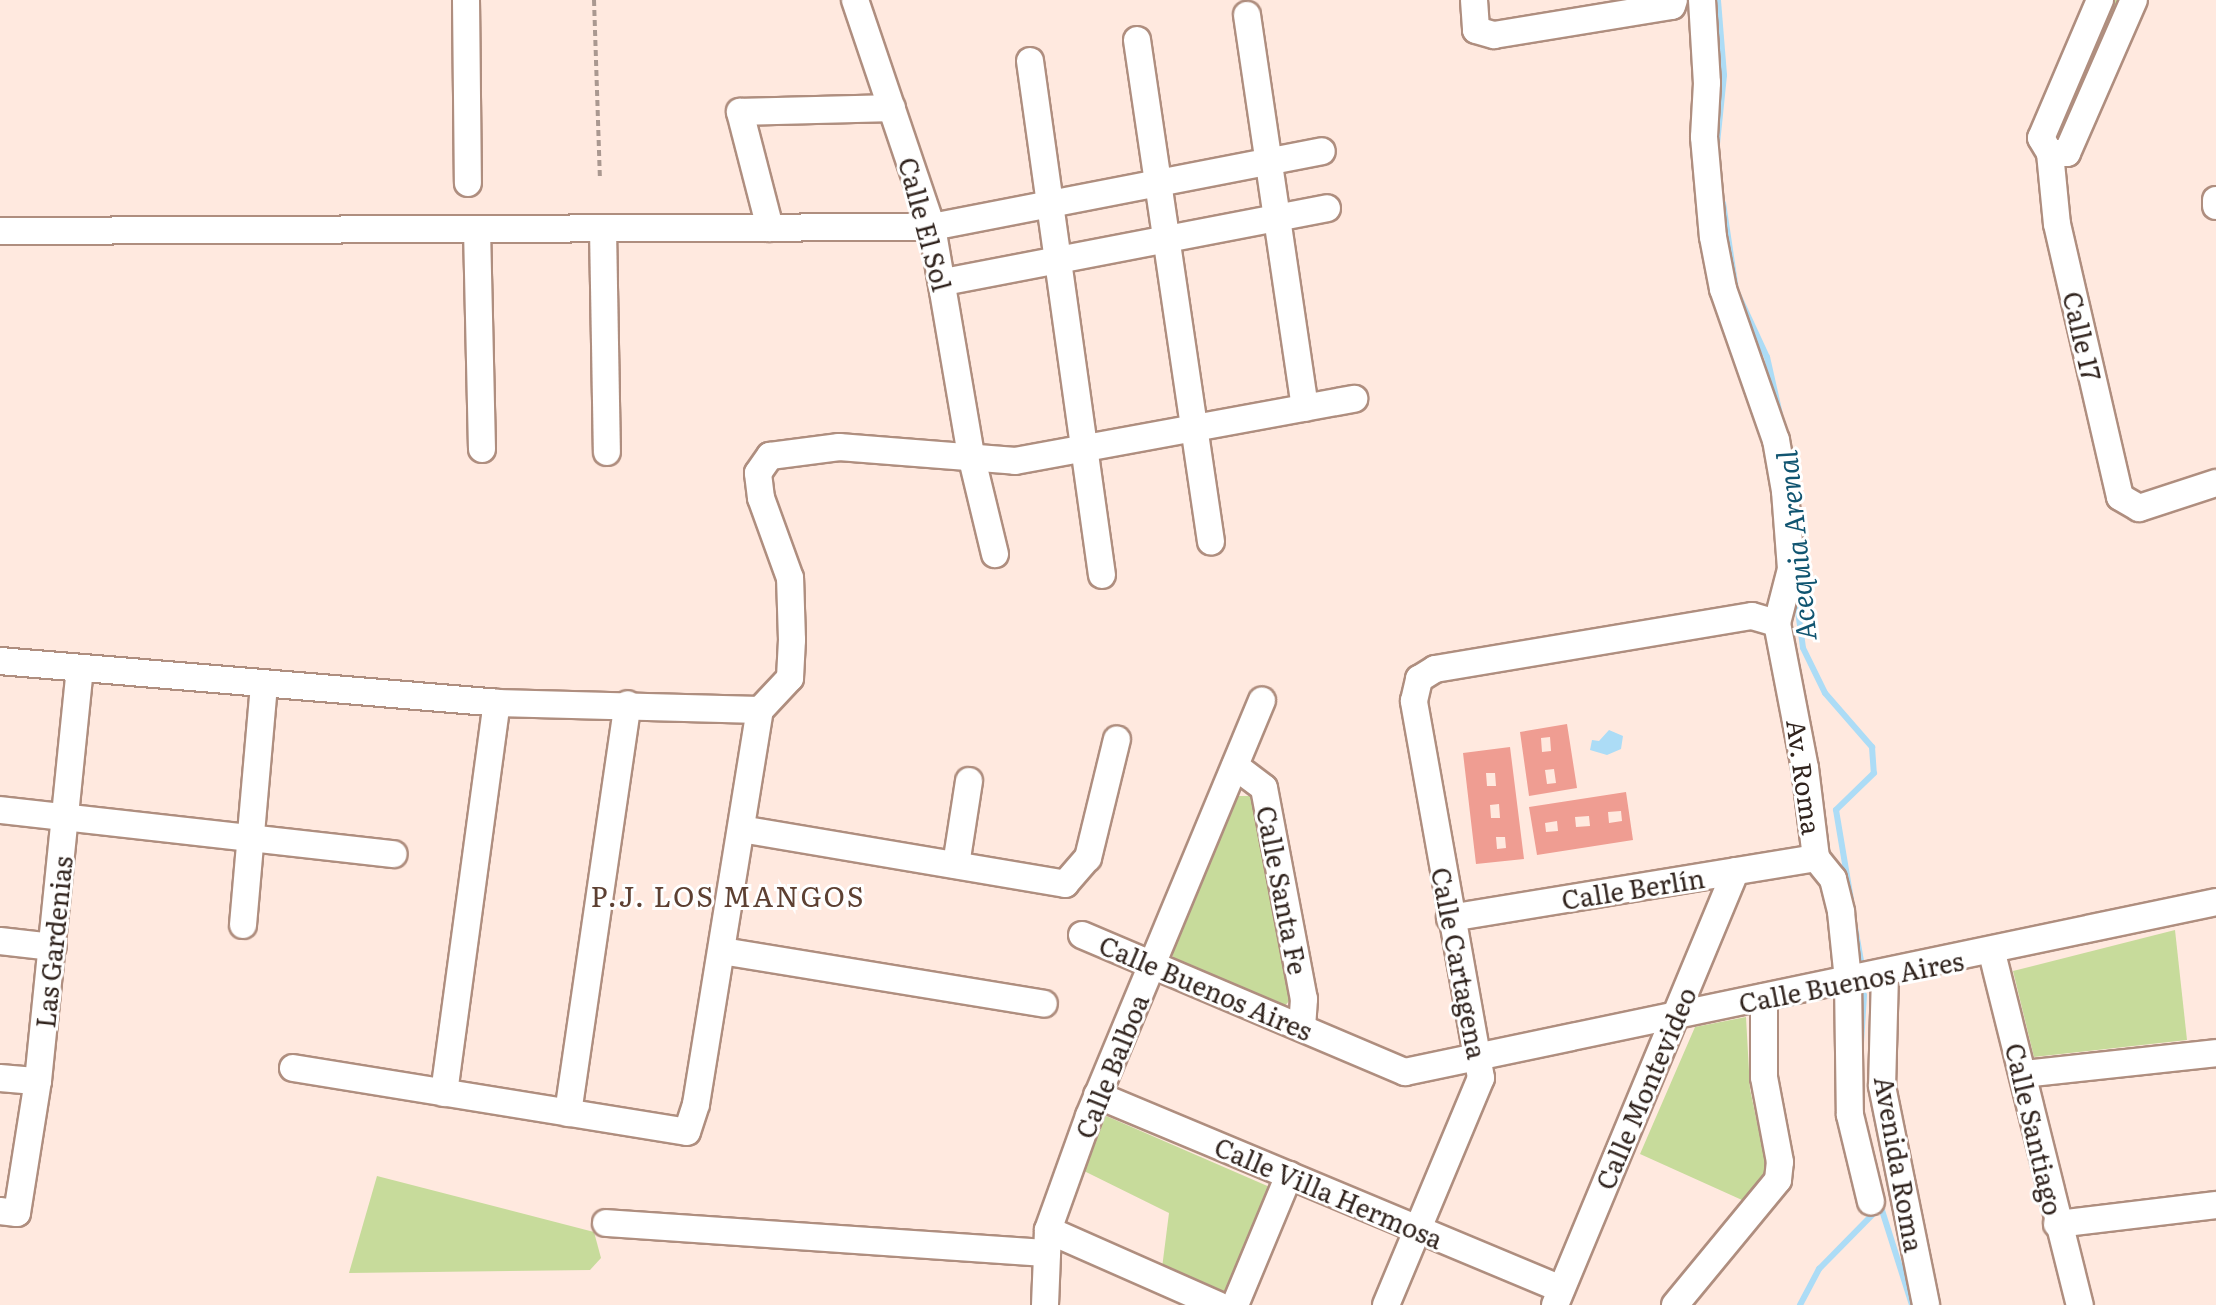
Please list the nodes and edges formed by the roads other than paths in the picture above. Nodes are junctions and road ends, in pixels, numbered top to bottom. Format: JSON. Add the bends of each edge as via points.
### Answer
{"nodes":[{"id":1,"x":466,"y":0,"type":"edge"},
{"id":2,"x":855,"y":0,"type":"edge"},
{"id":3,"x":1474,"y":0,"type":"edge"},
{"id":4,"x":1674,"y":0,"type":"edge"},
{"id":5,"x":1702,"y":0,"type":"edge"},
{"id":6,"x":2100,"y":0,"type":"edge"},
{"id":7,"x":2134,"y":0,"type":"edge"},
{"id":8,"x":1247,"y":15,"type":"dead end"},
{"id":9,"x":1137,"y":40,"type":"dead end"},
{"id":10,"x":1030,"y":61,"type":"dead end"},
{"id":11,"x":892,"y":108,"type":"junction"},
{"id":12,"x":1322,"y":151,"type":"dead end"},
{"id":13,"x":2050,"y":153,"type":"junction"},
{"id":14,"x":1269,"y":161,"type":"junction"},
{"id":15,"x":1157,"y":182,"type":"junction"},
{"id":16,"x":468,"y":183,"type":"dead end"},
{"id":17,"x":1051,"y":204,"type":"junction"},
{"id":18,"x":1327,"y":208,"type":"dead end"},
{"id":19,"x":1278,"y":217,"type":"junction"},
{"id":20,"x":932,"y":227,"type":"junction"},
{"id":21,"x":770,"y":228,"type":"junction"},
{"id":22,"x":477,"y":229,"type":"junction"},
{"id":23,"x":603,"y":229,"type":"junction"},
{"id":24,"x":0,"y":231,"type":"edge"},
{"id":25,"x":1165,"y":240,"type":"junction"},
{"id":26,"x":1059,"y":260,"type":"junction"},
{"id":27,"x":944,"y":282,"type":"junction"},
{"id":28,"x":1354,"y":399,"type":"dead end"},
{"id":29,"x":1305,"y":408,"type":"junction"},
{"id":30,"x":1195,"y":428,"type":"junction"},
{"id":31,"x":1085,"y":448,"type":"junction"},
{"id":32,"x":482,"y":449,"type":"dead end"},
{"id":33,"x":607,"y":452,"type":"dead end"},
{"id":34,"x":971,"y":455,"type":"junction"},
{"id":35,"x":2216,"y":483,"type":"edge"},
{"id":36,"x":1211,"y":542,"type":"dead end"},
{"id":37,"x":995,"y":554,"type":"dead end"},
{"id":38,"x":1102,"y":575,"type":"dead end"},
{"id":39,"x":1780,"y":626,"type":"junction"},
{"id":40,"x":0,"y":661,"type":"edge"},
{"id":41,"x":80,"y":669,"type":"junction"},
{"id":42,"x":264,"y":686,"type":"junction"},
{"id":43,"x":1262,"y":701,"type":"dead end"},
{"id":44,"x":497,"y":703,"type":"junction"},
{"id":45,"x":628,"y":704,"type":"junction"},
{"id":46,"x":760,"y":710,"type":"junction"},
{"id":47,"x":1117,"y":739,"type":"dead end"},
{"id":48,"x":1235,"y":766,"type":"junction"},
{"id":49,"x":969,"y":781,"type":"dead end"},
{"id":50,"x":0,"y":810,"type":"edge"},
{"id":51,"x":66,"y":816,"type":"junction"},
{"id":52,"x":741,"y":829,"type":"junction"},
{"id":53,"x":251,"y":842,"type":"junction"},
{"id":54,"x":394,"y":854,"type":"dead end"},
{"id":55,"x":1816,"y":858,"type":"junction"},
{"id":56,"x":956,"y":865,"type":"junction"},
{"id":57,"x":1736,"y":871,"type":"junction"},
{"id":58,"x":2216,"y":902,"type":"edge"},
{"id":59,"x":1450,"y":918,"type":"junction"},
{"id":60,"x":243,"y":925,"type":"dead end"},
{"id":61,"x":1082,"y":935,"type":"dead end"},
{"id":62,"x":0,"y":941,"type":"edge"},
{"id":63,"x":53,"y":947,"type":"junction"},
{"id":64,"x":722,"y":951,"type":"junction"},
{"id":65,"x":1992,"y":953,"type":"junction"},
{"id":66,"x":1152,"y":964,"type":"junction"},
{"id":67,"x":1885,"y":974,"type":"junction"},
{"id":68,"x":1848,"y":980,"type":"junction"},
{"id":69,"x":1764,"y":997,"type":"junction"},
{"id":70,"x":1044,"y":1004,"type":"dead end"},
{"id":71,"x":1674,"y":1018,"type":"junction"},
{"id":72,"x":1302,"y":1027,"type":"junction"},
{"id":73,"x":2216,"y":1053,"type":"edge"},
{"id":74,"x":1479,"y":1057,"type":"junction"},
{"id":75,"x":293,"y":1068,"type":"dead end"},
{"id":76,"x":2024,"y":1074,"type":"junction"},
{"id":77,"x":0,"y":1078,"type":"edge"},
{"id":78,"x":38,"y":1081,"type":"junction"},
{"id":79,"x":444,"y":1093,"type":"junction"},
{"id":80,"x":1097,"y":1095,"type":"junction"},
{"id":81,"x":568,"y":1113,"type":"junction"},
{"id":82,"x":1289,"y":1175,"type":"junction"},
{"id":83,"x":1871,"y":1202,"type":"dead end"},
{"id":84,"x":2216,"y":1205,"type":"edge"},
{"id":85,"x":8,"y":1212,"type":"edge"},
{"id":86,"x":606,"y":1223,"type":"dead end"},
{"id":87,"x":2057,"y":1224,"type":"junction"},
{"id":88,"x":1419,"y":1229,"type":"junction"},
{"id":89,"x":1048,"y":1242,"type":"junction"},
{"id":90,"x":1558,"y":1297,"type":"edge"},
{"id":91,"x":1045,"y":1305,"type":"edge"},
{"id":92,"x":1218,"y":1305,"type":"edge"},
{"id":93,"x":1235,"y":1305,"type":"edge"},
{"id":94,"x":1386,"y":1305,"type":"edge"},
{"id":95,"x":1675,"y":1305,"type":"edge"},
{"id":96,"x":1926,"y":1305,"type":"edge"},
{"id":97,"x":2080,"y":1305,"type":"edge"}],
"edges":[{"from":1,"to":16,"type":"street"},
{"from":2,"to":11,"type":"street","name":"Calle El Sol"},
{"from":3,"to":4,"type":"street","via":[[1476,30],[1494,35],[1672,6]]},
{"from":5,"to":39,"type":"street","via":[[1704,137],[1713,237],[1723,289],[1776,440],[1785,491],[1791,569]]},
{"from":6,"to":13,"type":"street","name":"Calle 17","via":[[2041,138]]},
{"from":7,"to":13,"type":"street","via":[[2067,153]]},
{"from":8,"to":14,"type":"street"},
{"from":9,"to":15,"type":"street"},
{"from":10,"to":17,"type":"street"},
{"from":11,"to":20,"type":"street","name":"Calle El Sol"},
{"from":11,"to":21,"type":"street","via":[[740,112]]},
{"from":12,"to":14,"type":"street"},
{"from":13,"to":35,"type":"street","name":"Calle 17","via":[[2057,224],[2120,497],[2139,508]]},
{"from":14,"to":15,"type":"street"},
{"from":14,"to":19,"type":"street"},
{"from":15,"to":17,"type":"street"},
{"from":15,"to":25,"type":"street"},
{"from":17,"to":20,"type":"street"},
{"from":17,"to":26,"type":"street"},
{"from":18,"to":19,"type":"street"},
{"from":19,"to":25,"type":"street"},
{"from":19,"to":29,"type":"street"},
{"from":20,"to":21,"type":"street"},
{"from":20,"to":27,"type":"street","name":"Calle El Sol"},
{"from":21,"to":23,"type":"street"},
{"from":22,"to":23,"type":"street"},
{"from":22,"to":24,"type":"street"},
{"from":22,"to":32,"type":"street"},
{"from":23,"to":33,"type":"street"},
{"from":25,"to":26,"type":"street"},
{"from":25,"to":30,"type":"street"},
{"from":26,"to":27,"type":"street"},
{"from":26,"to":31,"type":"street"},
{"from":27,"to":34,"type":"street","name":"Calle El Sol"},
{"from":28,"to":29,"type":"street"},
{"from":29,"to":30,"type":"street"},
{"from":30,"to":31,"type":"street"},
{"from":30,"to":36,"type":"street"},
{"from":31,"to":34,"type":"street","via":[[1015,461]]},
{"from":31,"to":38,"type":"street"},
{"from":34,"to":37,"type":"street","name":"Calle El Sol"},
{"from":34,"to":46,"type":"street","via":[[839,447],[770,456],[758,473],[761,498],[790,578],[792,640],[790,678]]},
{"from":39,"to":55,"type":"street","name":"Av. Roma"},
{"from":39,"to":59,"type":"street","name":"Calle Cartagena","via":[[1752,616],[1435,669],[1419,679],[1414,701]]},
{"from":40,"to":41,"type":"street"},
{"from":41,"to":42,"type":"street"},
{"from":41,"to":51,"type":"street","name":"Las Gardenias"},
{"from":42,"to":44,"type":"street"},
{"from":42,"to":53,"type":"street"},
{"from":43,"to":48,"type":"street","name":"Calle Balboa"},
{"from":44,"to":45,"type":"street"},
{"from":44,"to":79,"type":"street"},
{"from":45,"to":46,"type":"street"},
{"from":45,"to":81,"type":"street"},
{"from":46,"to":52,"type":"street"},
{"from":47,"to":56,"type":"street","via":[[1088,858],[1065,884]]},
{"from":48,"to":66,"type":"street","name":"Calle Balboa"},
{"from":48,"to":72,"type":"street","name":"Calle Santa Fe","via":[[1264,788],[1304,999]]},
{"from":49,"to":56,"type":"street"},
{"from":50,"to":51,"type":"street"},
{"from":51,"to":53,"type":"street"},
{"from":51,"to":63,"type":"street","name":"Las Gardenias"},
{"from":52,"to":56,"type":"street"},
{"from":52,"to":64,"type":"street"},
{"from":53,"to":54,"type":"street"},
{"from":53,"to":60,"type":"street"},
{"from":55,"to":57,"type":"street","name":"Calle Berlín"},
{"from":55,"to":68,"type":"street","name":"Av. Roma","via":[[1833,879]]},
{"from":57,"to":59,"type":"street","name":"Calle Berlín"},
{"from":57,"to":71,"type":"street","name":"Calle Montevideo"},
{"from":58,"to":65,"type":"street","name":"Calle Buenos Aires"},
{"from":59,"to":74,"type":"street","name":"Calle Cartagena","via":[[1466,1017]]},
{"from":61,"to":66,"type":"street","name":"Calle Buenos Aires"},
{"from":62,"to":63,"type":"street"},
{"from":63,"to":78,"type":"street","name":"Las Gardenias"},
{"from":64,"to":70,"type":"street"},
{"from":64,"to":81,"type":"street","via":[[687,1132]]},
{"from":65,"to":67,"type":"street","name":"Calle Buenos Aires"},
{"from":65,"to":76,"type":"street","name":"Calle Santiago"},
{"from":66,"to":72,"type":"street","name":"Calle Buenos Aires"},
{"from":66,"to":80,"type":"street","name":"Calle Balboa"},
{"from":67,"to":68,"type":"street","name":"Calle Buenos Aires"},
{"from":67,"to":96,"type":"street","name":"Avenida Roma","via":[[1882,1086]]},
{"from":68,"to":69,"type":"street","name":"Calle Buenos Aires"},
{"from":68,"to":83,"type":"street","name":"Av. Roma","via":[[1850,1115]]},
{"from":69,"to":71,"type":"street","name":"Calle Buenos Aires"},
{"from":69,"to":95,"type":"street","via":[[1764,1077],[1780,1162],[1778,1180]]},
{"from":71,"to":74,"type":"street","name":"Calle Buenos Aires"},
{"from":71,"to":90,"type":"street","name":"Calle Montevideo"},
{"from":72,"to":74,"type":"street","name":"Calle Buenos Aires","via":[[1405,1072]]},
{"from":73,"to":76,"type":"street"},
{"from":74,"to":88,"type":"street","name":"Calle Cartagena","via":[[1481,1078]]},
{"from":75,"to":79,"type":"street"},
{"from":76,"to":87,"type":"street","name":"Calle Santiago"},
{"from":77,"to":78,"type":"street"},
{"from":78,"to":85,"type":"street","name":"Las Gardenias"},
{"from":79,"to":81,"type":"street"},
{"from":80,"to":82,"type":"street","name":"Calle Villa Hermosa"},
{"from":80,"to":89,"type":"street","name":"Calle Balboa"},
{"from":82,"to":88,"type":"street","name":"Calle Villa Hermosa"},
{"from":82,"to":93,"type":"street"},
{"from":84,"to":87,"type":"street"},
{"from":86,"to":89,"type":"street"},
{"from":87,"to":97,"type":"street","name":"Calle Santiago"},
{"from":88,"to":90,"type":"street","name":"Calle Villa Hermosa"},
{"from":88,"to":94,"type":"street","name":"Calle Cartagena"},
{"from":89,"to":91,"type":"street","name":"Calle Balboa"},
{"from":89,"to":92,"type":"street"}]}
